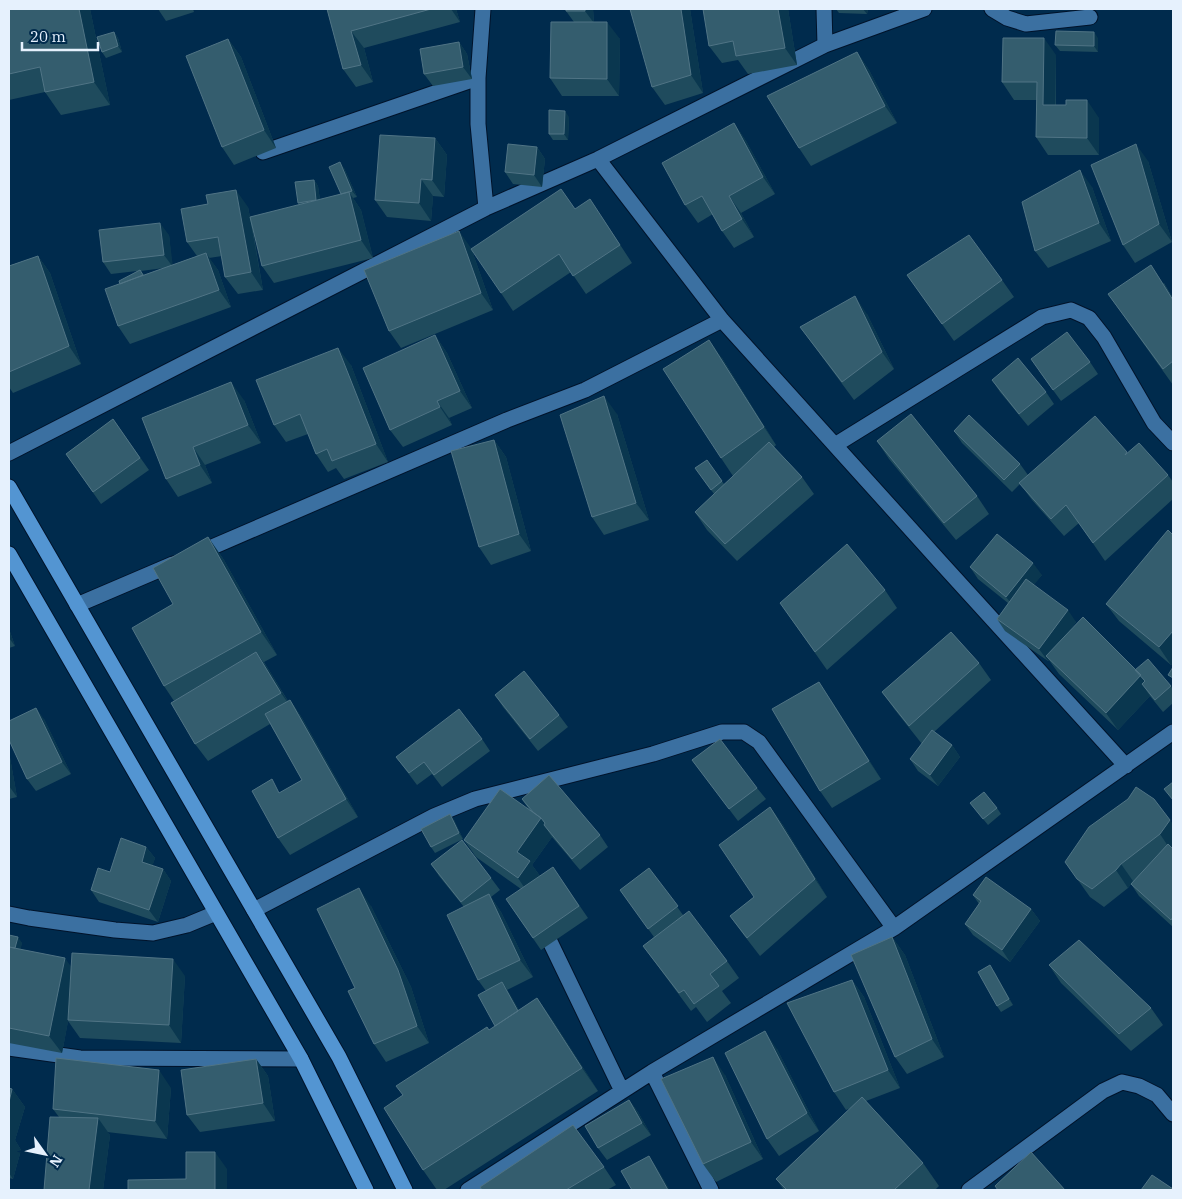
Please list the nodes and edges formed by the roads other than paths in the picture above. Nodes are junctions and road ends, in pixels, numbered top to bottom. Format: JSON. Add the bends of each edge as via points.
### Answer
{"nodes":[{"id":1,"x":483,"y":9,"type":"edge"},
{"id":2,"x":824,"y":9,"type":"edge"},
{"id":3,"x":924,"y":9,"type":"edge"},
{"id":4,"x":992,"y":9,"type":"edge"},
{"id":5,"x":1090,"y":18,"type":"dead end"},
{"id":6,"x":826,"y":45,"type":"junction"},
{"id":7,"x":478,"y":78,"type":"junction"},
{"id":8,"x":263,"y":152,"type":"dead end"},
{"id":9,"x":598,"y":159,"type":"junction"},
{"id":10,"x":486,"y":208,"type":"junction"},
{"id":11,"x":722,"y":320,"type":"junction"},
{"id":12,"x":1173,"y":443,"type":"edge"},
{"id":13,"x":835,"y":445,"type":"junction"},
{"id":14,"x":9,"y":452,"type":"edge"},
{"id":15,"x":9,"y":487,"type":"edge"},
{"id":16,"x":9,"y":554,"type":"edge"},
{"id":17,"x":77,"y":605,"type":"junction"},
{"id":18,"x":1172,"y":735,"type":"edge"},
{"id":19,"x":1126,"y":766,"type":"junction"},
{"id":20,"x":254,"y":910,"type":"junction"},
{"id":21,"x":536,"y":912,"type":"edge"},
{"id":22,"x":216,"y":913,"type":"junction"},
{"id":23,"x":9,"y":914,"type":"edge"},
{"id":24,"x":894,"y":928,"type":"junction"},
{"id":25,"x":9,"y":1048,"type":"edge"},
{"id":26,"x":301,"y":1059,"type":"junction"},
{"id":27,"x":652,"y":1072,"type":"junction"},
{"id":28,"x":622,"y":1091,"type":"junction"},
{"id":29,"x":1173,"y":1114,"type":"edge"},
{"id":30,"x":366,"y":1190,"type":"edge"},
{"id":31,"x":405,"y":1190,"type":"edge"},
{"id":32,"x":468,"y":1190,"type":"edge"},
{"id":33,"x":711,"y":1190,"type":"edge"},
{"id":34,"x":969,"y":1190,"type":"edge"}],
"edges":[{"from":1,"to":7,"type":"street"},
{"from":2,"to":6,"type":"street"},
{"from":3,"to":6,"type":"street"},
{"from":4,"to":5,"type":"street","via":[[1026,24]]},
{"from":6,"to":9,"type":"street"},
{"from":7,"to":8,"type":"street"},
{"from":7,"to":10,"type":"street","via":[[478,124]]},
{"from":9,"to":10,"type":"street"},
{"from":9,"to":11,"type":"street"},
{"from":10,"to":14,"type":"street"},
{"from":11,"to":13,"type":"street"},
{"from":11,"to":17,"type":"street","via":[[585,390],[506,420]]},
{"from":12,"to":13,"type":"street","via":[[1154,423],[1104,337],[1089,318],[1071,310],[1042,317]]},
{"from":13,"to":19,"type":"street"},
{"from":15,"to":17,"type":"main road"},
{"from":16,"to":22,"type":"main road"},
{"from":17,"to":20,"type":"main road"},
{"from":18,"to":19,"type":"street"},
{"from":19,"to":24,"type":"street"},
{"from":20,"to":24,"type":"street","via":[[434,816],[474,799],[653,754],[722,732],[744,732],[759,742]]},
{"from":20,"to":31,"type":"main road","via":[[339,1057]]},
{"from":21,"to":28,"type":"street"},
{"from":22,"to":23,"type":"street","via":[[187,925],[152,933]]},
{"from":22,"to":26,"type":"main road"},
{"from":24,"to":27,"type":"street"},
{"from":25,"to":26,"type":"street","via":[[80,1058]]},
{"from":26,"to":30,"type":"main road"},
{"from":27,"to":28,"type":"street"},
{"from":27,"to":33,"type":"street"},
{"from":28,"to":32,"type":"street"},
{"from":29,"to":34,"type":"street","via":[[1157,1095],[1140,1086],[1122,1082],[1103,1091]]}]}
